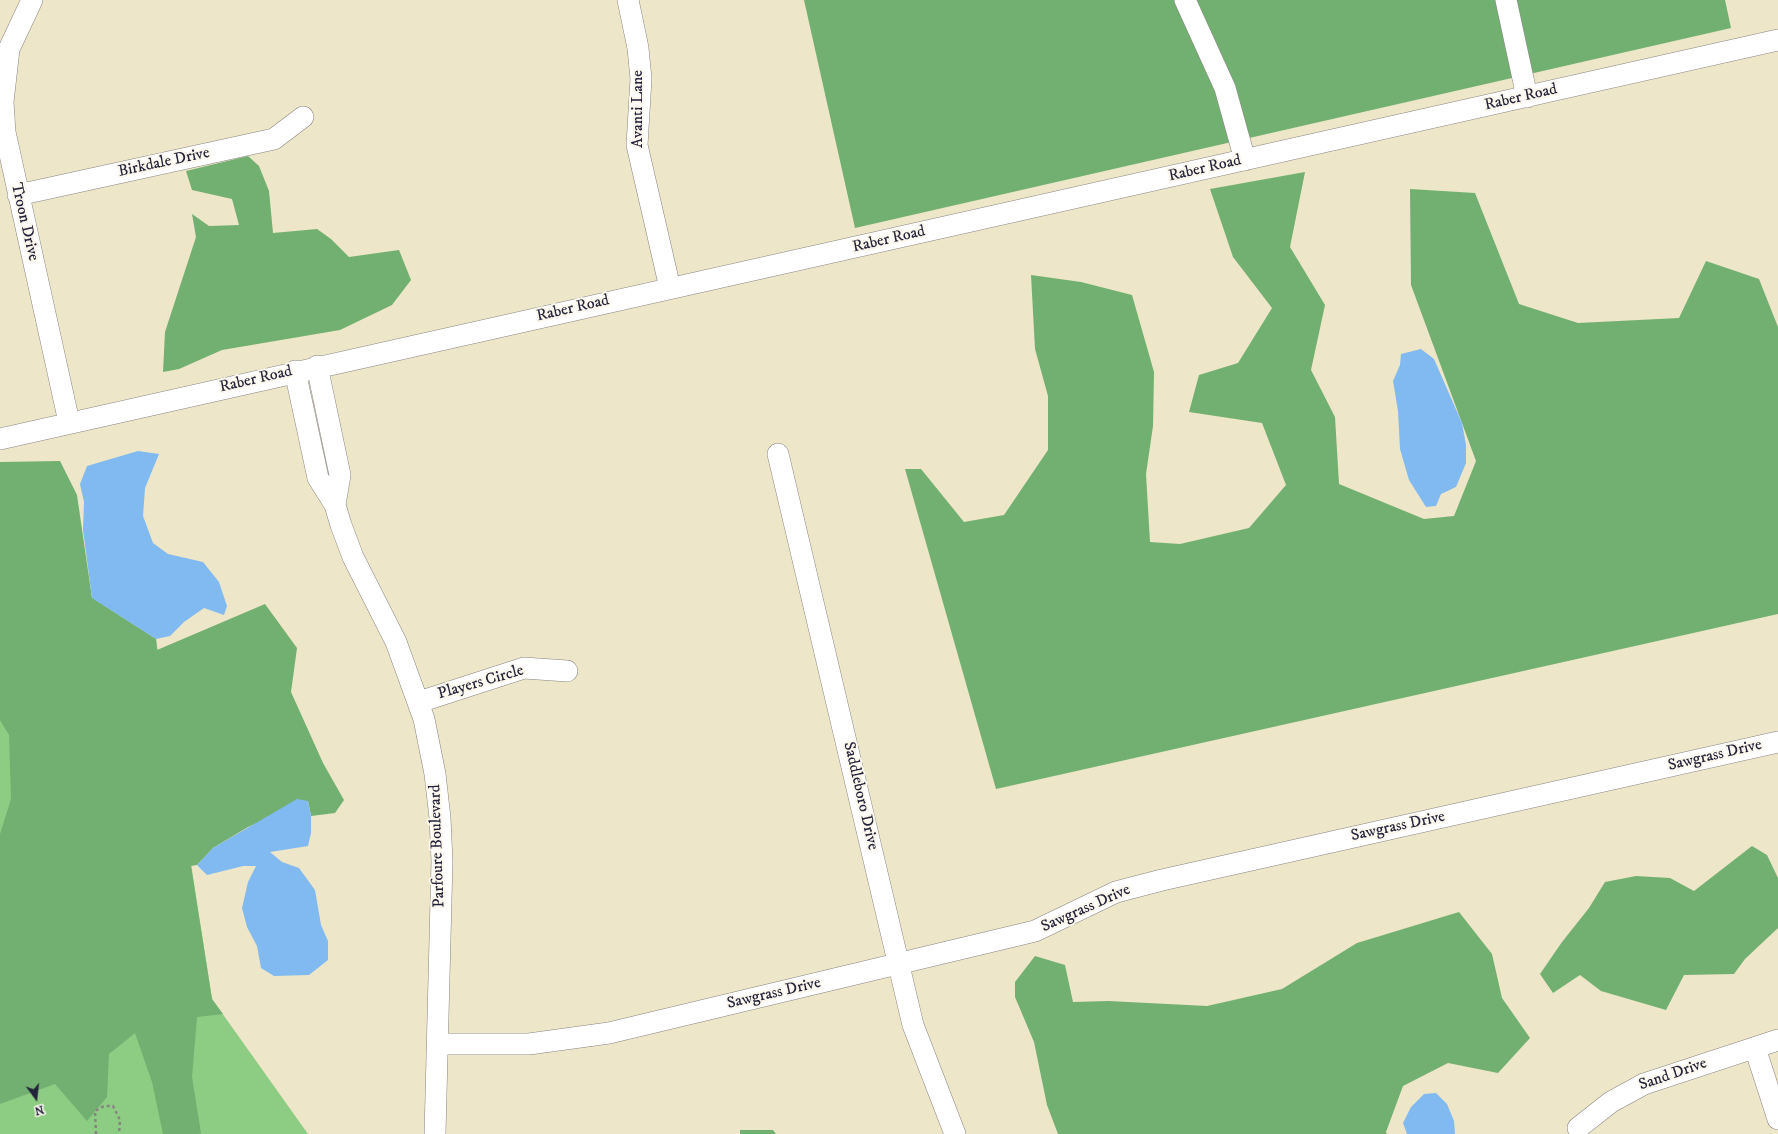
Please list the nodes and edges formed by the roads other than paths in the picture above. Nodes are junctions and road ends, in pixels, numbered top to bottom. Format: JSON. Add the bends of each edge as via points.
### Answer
{"nodes":[{"id":1,"x":32,"y":0,"type":"edge"},
{"id":2,"x":628,"y":0,"type":"edge"},
{"id":3,"x":1185,"y":0,"type":"edge"},
{"id":4,"x":1506,"y":0,"type":"edge"},
{"id":5,"x":1778,"y":40,"type":"edge"},
{"id":6,"x":4,"y":48,"type":"edge"},
{"id":7,"x":1527,"y":97,"type":"junction"},
{"id":8,"x":303,"y":117,"type":"dead end"},
{"id":9,"x":1245,"y":160,"type":"junction"},
{"id":10,"x":18,"y":195,"type":"junction"},
{"id":11,"x":670,"y":288,"type":"junction"},
{"id":12,"x":317,"y":366,"type":"junction"},
{"id":13,"x":296,"y":372,"type":"junction"},
{"id":14,"x":69,"y":422,"type":"junction"},
{"id":15,"x":0,"y":438,"type":"edge"},
{"id":16,"x":778,"y":454,"type":"dead end"},
{"id":17,"x":336,"y":505,"type":"junction"},
{"id":18,"x":567,"y":671,"type":"dead end"},
{"id":19,"x":419,"y":702,"type":"junction"},
{"id":20,"x":1778,"y":742,"type":"edge"},
{"id":21,"x":899,"y":964,"type":"junction"},
{"id":22,"x":1778,"y":1040,"type":"edge"},
{"id":23,"x":438,"y":1044,"type":"junction"},
{"id":24,"x":1755,"y":1048,"type":"junction"},
{"id":25,"x":1778,"y":1119,"type":"edge"},
{"id":26,"x":1578,"y":1128,"type":"dead end"},
{"id":27,"x":436,"y":1134,"type":"edge"},
{"id":28,"x":955,"y":1134,"type":"edge"}],
"edges":[{"from":1,"to":6,"type":"street","name":"Troon Drive"},
{"from":2,"to":11,"type":"street","name":"Avanti Lane","via":[[638,48],[641,79],[637,145]]},
{"from":3,"to":9,"type":"street","via":[[1225,88]]},
{"from":4,"to":7,"type":"street"},
{"from":5,"to":7,"type":"street","name":"Raber Road"},
{"from":6,"to":10,"type":"street","name":"Troon Drive","via":[[5,132]]},
{"from":7,"to":9,"type":"street","name":"Raber Road"},
{"from":8,"to":10,"type":"street","name":"Birkdale Drive","via":[[274,139]]},
{"from":9,"to":11,"type":"street","name":"Raber Road"},
{"from":10,"to":14,"type":"street","name":"Troon Drive"},
{"from":11,"to":12,"type":"street","name":"Raber Road"},
{"from":12,"to":13,"type":"street","name":"Raber Road"},
{"from":12,"to":17,"type":"street","name":"Parfoure Boulevard","via":[[340,475]]},
{"from":13,"to":14,"type":"street","name":"Raber Road"},
{"from":13,"to":17,"type":"street","name":"Parfoure Boulevard","via":[[318,478]]},
{"from":14,"to":15,"type":"street","name":"Raber Road"},
{"from":16,"to":21,"type":"street","name":"Saddleboro Drive"},
{"from":17,"to":19,"type":"street","name":"Parfoure Boulevard","via":[[353,557],[396,642]]},
{"from":18,"to":19,"type":"street","name":"Players Circle","via":[[524,668]]},
{"from":19,"to":23,"type":"street","name":"Parfoure Boulevard","via":[[435,774],[440,818],[442,861]]},
{"from":20,"to":21,"type":"street","name":"Sawgrass Drive","via":[[1162,880],[1116,892],[1035,931]]},
{"from":21,"to":23,"type":"street","name":"Sawgrass Drive","via":[[610,1033],[529,1044]]},
{"from":21,"to":28,"type":"street","name":"Saddleboro Drive","via":[[913,1025]]},
{"from":22,"to":24,"type":"street","name":"Sand Drive"},
{"from":23,"to":27,"type":"street","name":"Parfoure Boulevard"},
{"from":24,"to":25,"type":"street"},
{"from":24,"to":26,"type":"street","name":"Sand Drive","via":[[1644,1084],[1610,1102]]}]}
